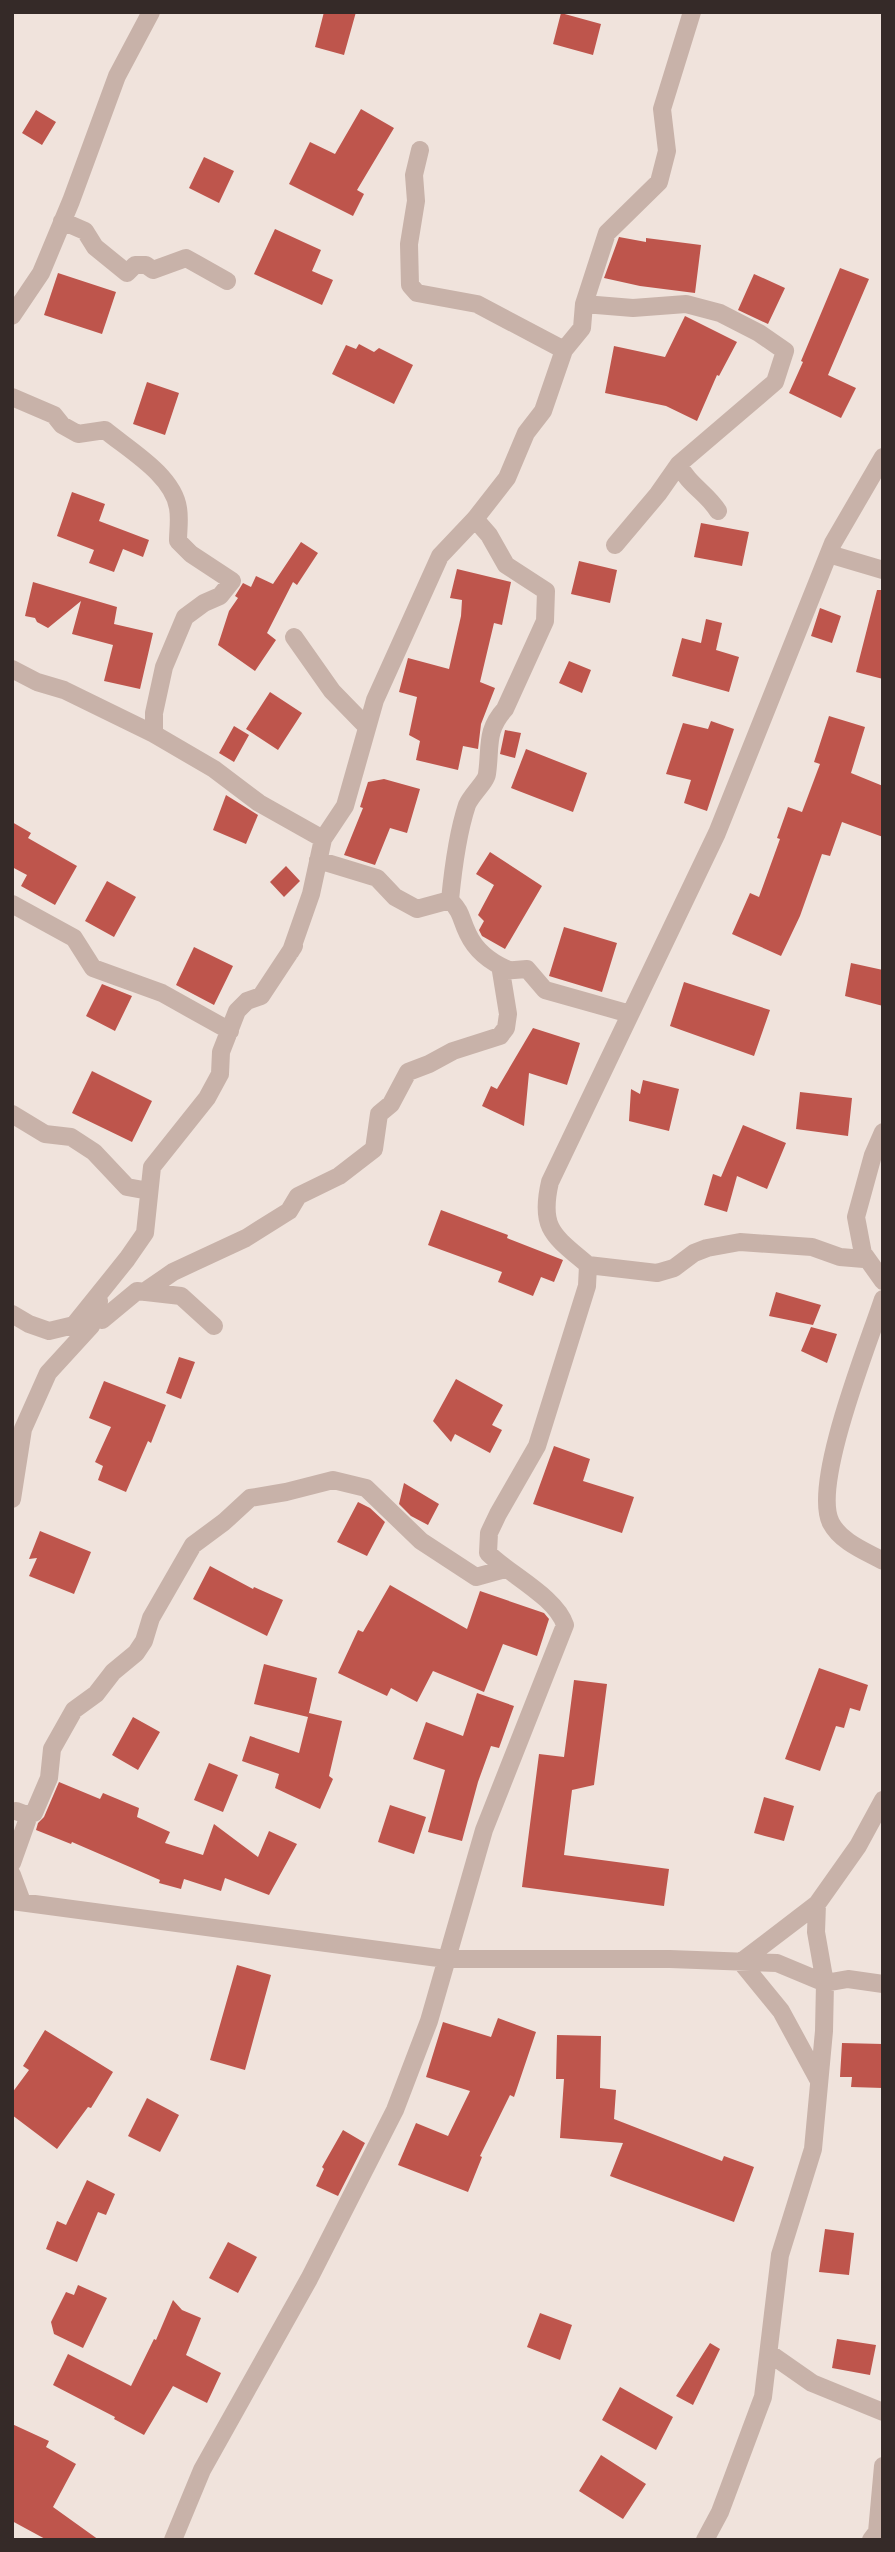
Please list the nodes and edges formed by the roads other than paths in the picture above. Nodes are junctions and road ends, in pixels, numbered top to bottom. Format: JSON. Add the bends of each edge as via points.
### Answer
{"nodes":[{"id":1,"x":151,"y":12,"type":"edge"},
{"id":2,"x":692,"y":12,"type":"edge"},
{"id":3,"x":420,"y":150,"type":"dead end"},
{"id":4,"x":62,"y":221,"type":"junction"},
{"id":5,"x":227,"y":281,"type":"dead end"},
{"id":6,"x":584,"y":304,"type":"junction"},
{"id":7,"x":12,"y":316,"type":"edge"},
{"id":8,"x":564,"y":350,"type":"junction"},
{"id":9,"x":12,"y":397,"type":"edge"},
{"id":10,"x":883,"y":457,"type":"edge"},
{"id":11,"x":680,"y":464,"type":"junction"},
{"id":12,"x":718,"y":511,"type":"dead end"},
{"id":13,"x":475,"y":519,"type":"junction"},
{"id":14,"x":615,"y":545,"type":"dead end"},
{"id":15,"x":829,"y":554,"type":"junction"},
{"id":16,"x":883,"y":570,"type":"edge"},
{"id":17,"x":295,"y":637,"type":"dead end"},
{"id":18,"x":12,"y":669,"type":"edge"},
{"id":19,"x":367,"y":727,"type":"junction"},
{"id":20,"x":154,"y":734,"type":"junction"},
{"id":21,"x":323,"y":839,"type":"junction"},
{"id":22,"x":318,"y":860,"type":"junction"},
{"id":23,"x":450,"y":900,"type":"junction"},
{"id":24,"x":12,"y":904,"type":"edge"},
{"id":25,"x":509,"y":970,"type":"junction"},
{"id":26,"x":630,"y":1014,"type":"junction"},
{"id":27,"x":230,"y":1031,"type":"junction"},
{"id":28,"x":12,"y":1114,"type":"edge"},
{"id":29,"x":883,"y":1132,"type":"edge"},
{"id":30,"x":149,"y":1191,"type":"junction"},
{"id":31,"x":863,"y":1253,"type":"junction"},
{"id":32,"x":588,"y":1265,"type":"junction"},
{"id":33,"x":883,"y":1280,"type":"edge"},
{"id":34,"x":102,"y":1291,"type":"junction"},
{"id":35,"x":144,"y":1292,"type":"junction"},
{"id":36,"x":883,"y":1299,"type":"edge"},
{"id":37,"x":95,"y":1313,"type":"junction"},
{"id":38,"x":12,"y":1314,"type":"edge"},
{"id":39,"x":214,"y":1326,"type":"dead end"},
{"id":40,"x":12,"y":1499,"type":"edge"},
{"id":41,"x":883,"y":1561,"type":"edge"},
{"id":42,"x":505,"y":1569,"type":"junction"},
{"id":43,"x":883,"y":1800,"type":"edge"},
{"id":44,"x":18,"y":1812,"type":"edge"},
{"id":45,"x":12,"y":1863,"type":"edge"},
{"id":46,"x":12,"y":1875,"type":"edge"},
{"id":47,"x":17,"y":1901,"type":"edge"},
{"id":48,"x":817,"y":1904,"type":"junction"},
{"id":49,"x":446,"y":1959,"type":"junction"},
{"id":50,"x":741,"y":1962,"type":"junction"},
{"id":51,"x":825,"y":1983,"type":"junction"},
{"id":52,"x":883,"y":1984,"type":"edge"},
{"id":53,"x":819,"y":2081,"type":"junction"},
{"id":54,"x":769,"y":2353,"type":"junction"},
{"id":55,"x":883,"y":2412,"type":"edge"},
{"id":56,"x":883,"y":2466,"type":"edge"},
{"id":57,"x":173,"y":2540,"type":"edge"},
{"id":58,"x":705,"y":2540,"type":"edge"},
{"id":59,"x":871,"y":2540,"type":"edge"}],
"edges":[{"from":1,"to":4,"type":"street","via":[[117,76]]},
{"from":2,"to":6,"type":"street","via":[[662,108],[667,151],[659,182],[607,233]]},
{"from":3,"to":8,"type":"street","via":[[414,175],[410,285],[418,293],[477,304]]},
{"from":4,"to":5,"type":"street","via":[[85,231],[95,247],[127,273],[135,265],[153,270],[186,258]]},
{"from":4,"to":7,"type":"street","via":[[41,273]]},
{"from":6,"to":8,"type":"street","via":[[582,328]]},
{"from":6,"to":11,"type":"street","via":[[633,308],[685,304],[720,313],[785,351],[775,382]]},
{"from":8,"to":13,"type":"street","via":[[544,411],[526,433],[507,478]]},
{"from":9,"to":20,"type":"street","via":[[54,415],[78,434],[105,430],[142,457],[164,481],[178,507],[178,541],[232,581],[220,596],[185,617],[164,667]]},
{"from":10,"to":15,"type":"street"},
{"from":11,"to":12,"type":"street","via":[[684,477]]},
{"from":11,"to":14,"type":"street"},
{"from":13,"to":19,"type":"street","via":[[440,556]]},
{"from":13,"to":23,"type":"street","via":[[506,565],[546,591],[545,621],[489,738],[487,777],[468,803],[453,863]]},
{"from":15,"to":16,"type":"street"},
{"from":15,"to":26,"type":"street","via":[[717,833]]},
{"from":17,"to":19,"type":"street","via":[[332,691]]},
{"from":18,"to":20,"type":"street"},
{"from":19,"to":21,"type":"street","via":[[345,806]]},
{"from":20,"to":21,"type":"street","via":[[215,769],[258,803]]},
{"from":21,"to":22,"type":"street"},
{"from":22,"to":23,"type":"street","via":[[377,878],[395,897],[417,909]]},
{"from":22,"to":27,"type":"street","via":[[293,949],[261,996],[237,1011]]},
{"from":23,"to":25,"type":"street","via":[[461,912],[468,935],[490,962]]},
{"from":24,"to":27,"type":"street","via":[[74,938],[93,968],[162,993]]},
{"from":25,"to":26,"type":"street","via":[[527,970],[545,990]]},
{"from":25,"to":35,"type":"street","via":[[501,971],[509,1014],[500,1036],[408,1072],[391,1104],[379,1114],[374,1149],[339,1176],[298,1196],[289,1211],[246,1238],[173,1272]]},
{"from":26,"to":32,"type":"street","via":[[550,1182],[545,1205],[551,1231]]},
{"from":27,"to":30,"type":"street","via":[[220,1052],[220,1074],[207,1098],[152,1167]]},
{"from":28,"to":30,"type":"street","via":[[46,1134],[71,1138],[94,1152],[127,1187]]},
{"from":29,"to":31,"type":"street","via":[[856,1217]]},
{"from":30,"to":34,"type":"street","via":[[145,1233]]},
{"from":31,"to":32,"type":"street","via":[[864,1259],[812,1247],[740,1242],[707,1248],[657,1273]]},
{"from":31,"to":33,"type":"street"},
{"from":32,"to":42,"type":"street","via":[[587,1286],[537,1446],[489,1533],[488,1553]]},
{"from":34,"to":37,"type":"street"},
{"from":34,"to":38,"type":"street","via":[[74,1325],[58,1330],[48,1331]]},
{"from":35,"to":37,"type":"street","via":[[137,1291],[102,1320]]},
{"from":35,"to":39,"type":"street","via":[[181,1296]]},
{"from":36,"to":41,"type":"street","via":[[852,1384],[826,1492],[830,1522],[845,1540]]},
{"from":37,"to":40,"type":"street","via":[[91,1326],[48,1373],[23,1429]]},
{"from":42,"to":44,"type":"street","via":[[476,1577],[421,1541],[366,1488],[333,1480],[250,1498],[193,1545],[150,1618],[136,1653],[74,1710],[52,1749],[48,1778],[34,1813]]},
{"from":42,"to":49,"type":"street","via":[[561,1613],[565,1625],[484,1830]]},
{"from":43,"to":48,"type":"street","via":[[858,1846]]},
{"from":44,"to":45,"type":"street","via":[[27,1821]]},
{"from":46,"to":47,"type":"street"},
{"from":47,"to":49,"type":"street"},
{"from":48,"to":50,"type":"street"},
{"from":48,"to":51,"type":"street","via":[[816,1932]]},
{"from":49,"to":50,"type":"street"},
{"from":49,"to":57,"type":"street","via":[[429,2021],[395,2110],[309,2279],[202,2470]]},
{"from":50,"to":51,"type":"street","via":[[777,1963]]},
{"from":50,"to":53,"type":"street","via":[[781,2011]]},
{"from":51,"to":52,"type":"street","via":[[848,1979]]},
{"from":51,"to":53,"type":"street"},
{"from":53,"to":54,"type":"street","via":[[810,2164],[780,2255]]},
{"from":54,"to":55,"type":"street","via":[[812,2383]]},
{"from":54,"to":58,"type":"street","via":[[753,2429]]},
{"from":56,"to":59,"type":"street","via":[[877,2532]]}]}
